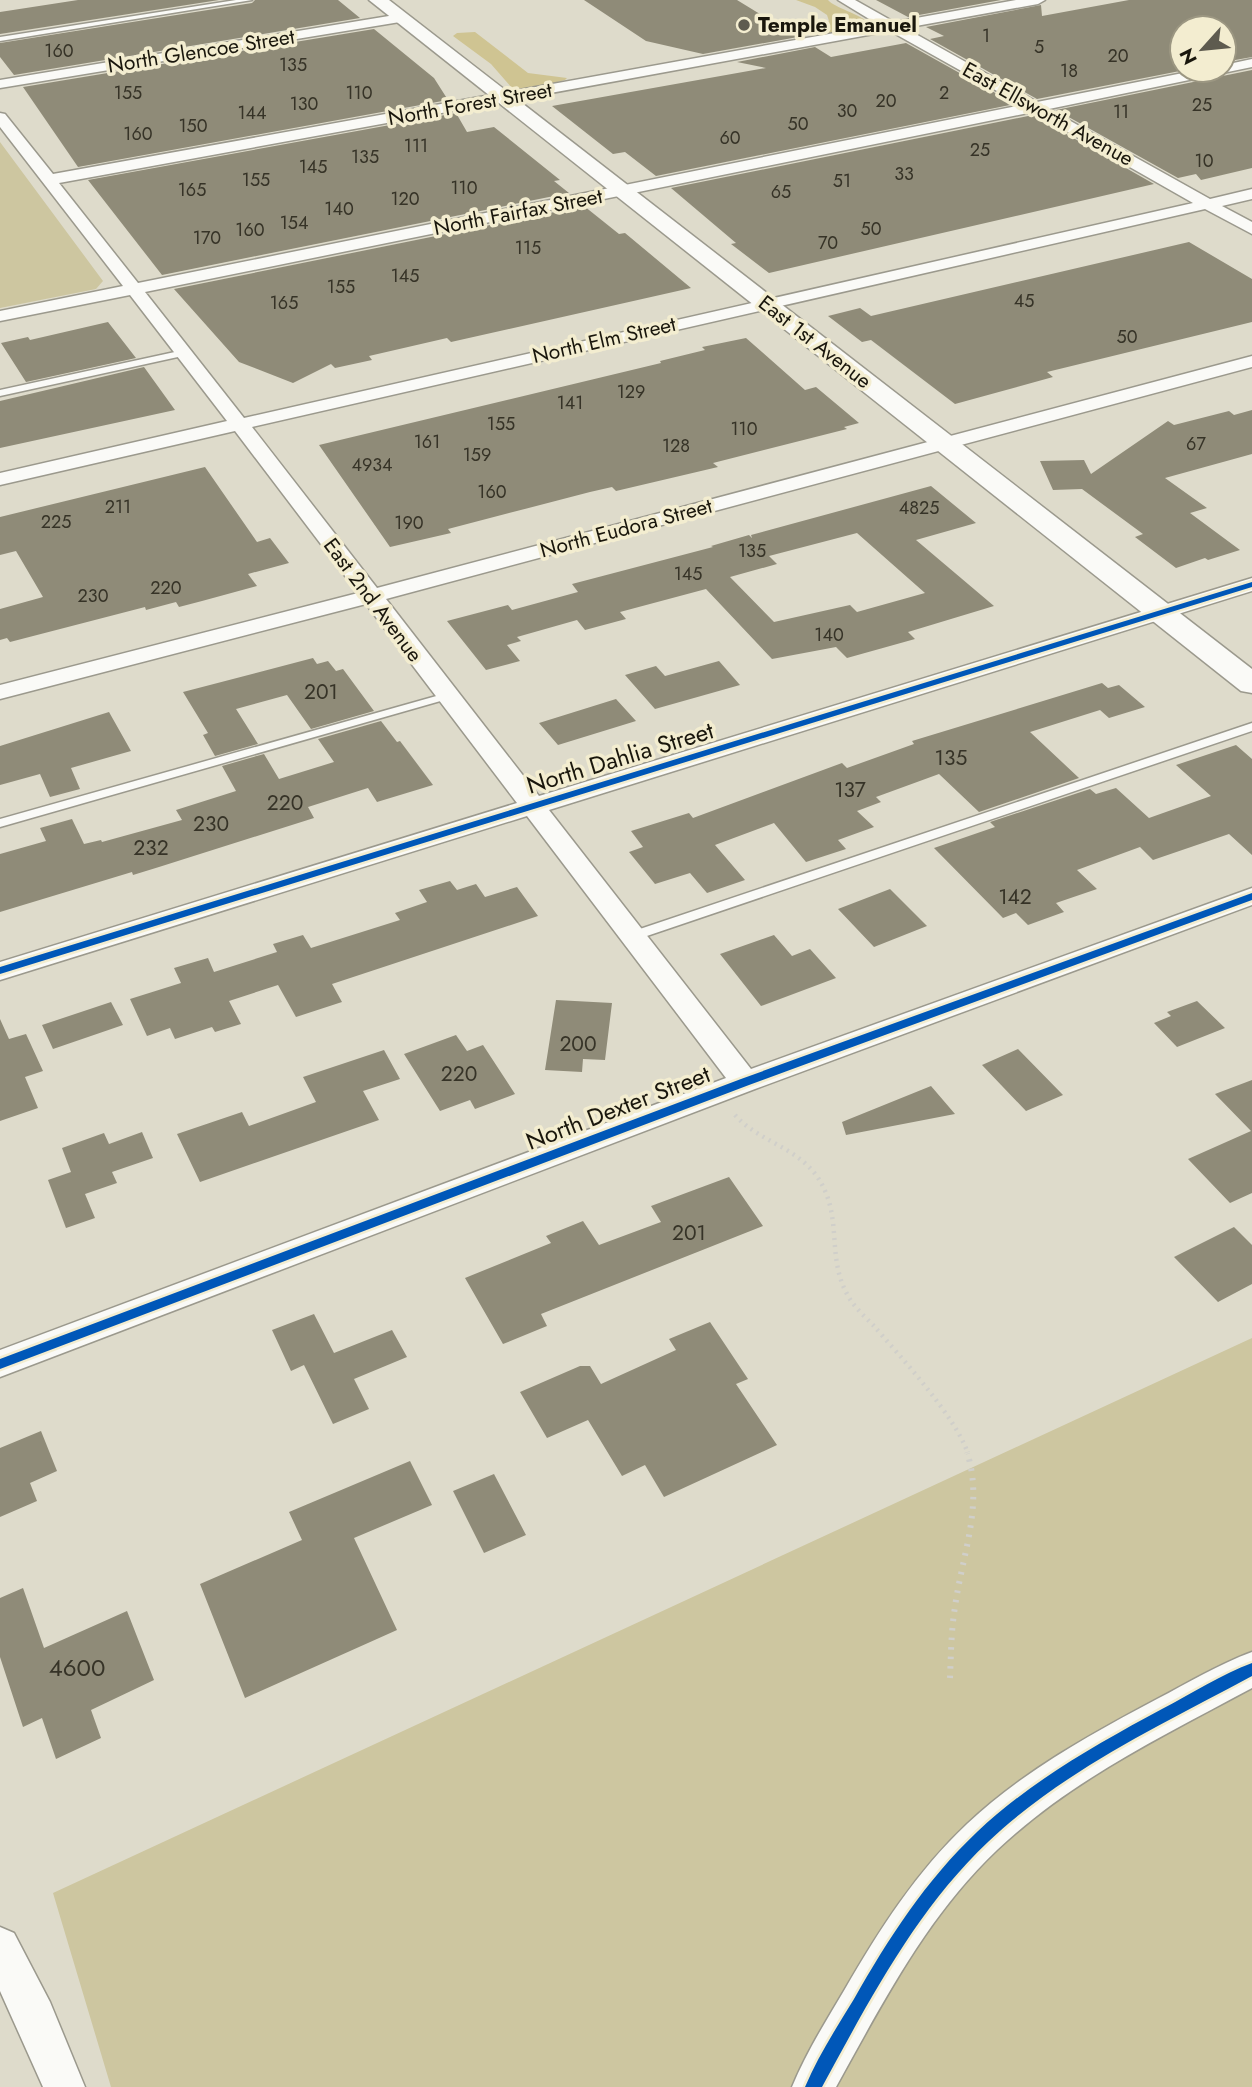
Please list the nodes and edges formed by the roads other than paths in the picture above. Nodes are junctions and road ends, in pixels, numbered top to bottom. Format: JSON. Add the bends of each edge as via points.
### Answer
{"nodes":[{"id":1,"x":248,"y":0,"type":"edge"},
{"id":2,"x":378,"y":0,"type":"edge"},
{"id":3,"x":845,"y":0,"type":"edge"},
{"id":4,"x":1038,"y":0,"type":"edge"},
{"id":5,"x":401,"y":18,"type":"junction"},
{"id":6,"x":892,"y":27,"type":"junction"},
{"id":7,"x":0,"y":39,"type":"edge"},
{"id":8,"x":1168,"y":80,"type":"edge"},
{"id":9,"x":0,"y":84,"type":"edge"},
{"id":10,"x":502,"y":98,"type":"junction"},
{"id":11,"x":1036,"y":108,"type":"junction"},
{"id":12,"x":0,"y":117,"type":"edge"},
{"id":13,"x":48,"y":180,"type":"junction"},
{"id":14,"x":622,"y":191,"type":"junction"},
{"id":15,"x":1252,"y":194,"type":"edge"},
{"id":16,"x":1208,"y":204,"type":"junction"},
{"id":17,"x":1252,"y":229,"type":"edge"},
{"id":18,"x":133,"y":290,"type":"junction"},
{"id":19,"x":766,"y":303,"type":"junction"},
{"id":20,"x":0,"y":316,"type":"edge"},
{"id":21,"x":184,"y":354,"type":"junction"},
{"id":22,"x":1252,"y":361,"type":"edge"},
{"id":23,"x":0,"y":393,"type":"edge"},
{"id":24,"x":240,"y":425,"type":"junction"},
{"id":25,"x":944,"y":442,"type":"junction"},
{"id":26,"x":0,"y":479,"type":"edge"},
{"id":27,"x":1252,"y":584,"type":"edge"},
{"id":28,"x":370,"y":597,"type":"junction"},
{"id":29,"x":1160,"y":612,"type":"junction"},
{"id":30,"x":1252,"y":684,"type":"edge"},
{"id":31,"x":0,"y":692,"type":"edge"},
{"id":32,"x":447,"y":696,"type":"junction"},
{"id":33,"x":1252,"y":727,"type":"edge"},
{"id":34,"x":533,"y":807,"type":"junction"},
{"id":35,"x":0,"y":823,"type":"edge"},
{"id":36,"x":1252,"y":895,"type":"edge"},
{"id":37,"x":633,"y":936,"type":"junction"},
{"id":38,"x":0,"y":971,"type":"edge"},
{"id":39,"x":746,"y":1082,"type":"junction"},
{"id":40,"x":0,"y":1364,"type":"edge"},
{"id":41,"x":1252,"y":1669,"type":"edge"},
{"id":42,"x":5,"y":1966,"type":"edge"},
{"id":43,"x":64,"y":2087,"type":"edge"},
{"id":44,"x":813,"y":2087,"type":"edge"}],
"edges":[{"from":1,"to":7,"type":"lane"},
{"from":2,"to":5,"type":"street","name":"East 1st Avenue"},
{"from":3,"to":6,"type":"street","name":"East Ellsworth Avenue"},
{"from":4,"to":6,"type":"street","name":"North Forest Street"},
{"from":5,"to":9,"type":"street","name":"North Glencoe Street"},
{"from":5,"to":10,"type":"street","name":"East 1st Avenue"},
{"from":6,"to":10,"type":"street","name":"North Forest Street"},
{"from":6,"to":11,"type":"street","name":"East Ellsworth Avenue"},
{"from":8,"to":11,"type":"street","name":"North Fairfax Street"},
{"from":10,"to":13,"type":"street","name":"North Forest Street"},
{"from":10,"to":14,"type":"street","name":"East 1st Avenue"},
{"from":11,"to":14,"type":"street","name":"North Fairfax Street"},
{"from":11,"to":16,"type":"street","name":"East Ellsworth Avenue"},
{"from":12,"to":13,"type":"street","name":"East 2nd Avenue"},
{"from":13,"to":18,"type":"street","name":"East 2nd Avenue"},
{"from":14,"to":18,"type":"street","name":"North Fairfax Street"},
{"from":14,"to":19,"type":"street","name":"East 1st Avenue"},
{"from":15,"to":16,"type":"street","name":"North Elm Street"},
{"from":16,"to":17,"type":"street","name":"East Ellsworth Avenue"},
{"from":16,"to":19,"type":"street","name":"North Elm Street"},
{"from":18,"to":20,"type":"street","name":"North Fairfax Street"},
{"from":18,"to":21,"type":"street","name":"East 2nd Avenue"},
{"from":19,"to":24,"type":"street","name":"North Elm Street"},
{"from":19,"to":25,"type":"street","name":"East 1st Avenue"},
{"from":21,"to":23,"type":"lane"},
{"from":21,"to":24,"type":"street","name":"East 2nd Avenue"},
{"from":22,"to":25,"type":"street","name":"North Eudora Street"},
{"from":24,"to":26,"type":"street","name":"North Elm Street"},
{"from":24,"to":28,"type":"street","name":"East 2nd Avenue"},
{"from":25,"to":28,"type":"street","name":"North Eudora Street"},
{"from":25,"to":29,"type":"street","name":"East 1st Avenue"},
{"from":27,"to":29,"type":"street","name":"North Dahlia Street"},
{"from":28,"to":31,"type":"street","name":"North Eudora Street"},
{"from":28,"to":32,"type":"street","name":"East 2nd Avenue"},
{"from":29,"to":30,"type":"street","name":"East 1st Avenue"},
{"from":29,"to":34,"type":"street","name":"North Dahlia Street"},
{"from":32,"to":34,"type":"street","name":"East 2nd Avenue"},
{"from":32,"to":35,"type":"lane"},
{"from":33,"to":37,"type":"lane"},
{"from":34,"to":37,"type":"street","name":"East 2nd Avenue"},
{"from":34,"to":38,"type":"street","name":"North Dahlia Street"},
{"from":36,"to":39,"type":"street","name":"North Dexter Street"},
{"from":37,"to":39,"type":"street","name":"East 2nd Avenue"},
{"from":39,"to":40,"type":"street","name":"North Dexter Street"},
{"from":41,"to":44,"type":"street","via":[[1058,1778],[982,1837],[921,1909]]},
{"from":42,"to":43,"type":"street"}]}
